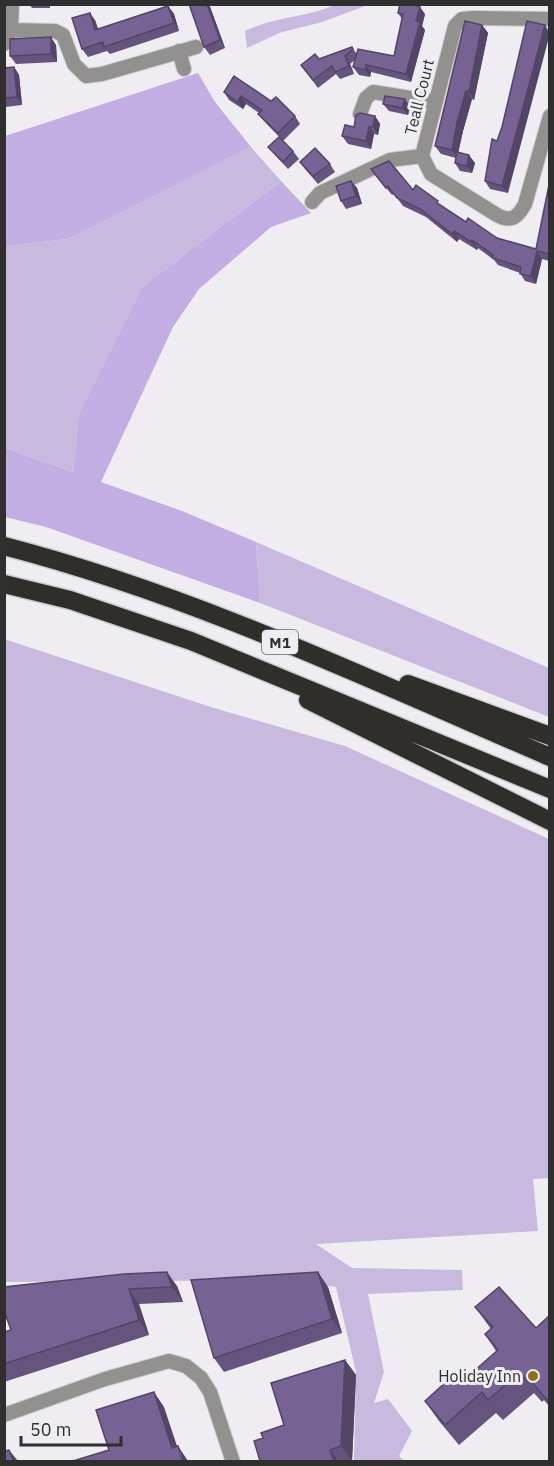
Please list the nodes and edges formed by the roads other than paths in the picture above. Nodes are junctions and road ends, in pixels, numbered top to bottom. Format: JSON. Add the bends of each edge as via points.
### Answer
{"nodes":[{"id":1,"x":12,"y":4,"type":"edge"},
{"id":2,"x":545,"y":14,"type":"edge"},
{"id":3,"x":11,"y":30,"type":"junction"},
{"id":4,"x":4,"y":44,"type":"edge"},
{"id":5,"x":196,"y":47,"type":"dead end"},
{"id":6,"x":179,"y":51,"type":"junction"},
{"id":7,"x":184,"y":69,"type":"dead end"},
{"id":8,"x":436,"y":102,"type":"junction"},
{"id":9,"x":360,"y":114,"type":"edge"},
{"id":10,"x":549,"y":116,"type":"edge"},
{"id":11,"x":422,"y":156,"type":"junction"},
{"id":12,"x":312,"y":202,"type":"dead end"},
{"id":13,"x":4,"y":546,"type":"edge"},
{"id":14,"x":4,"y":584,"type":"edge"},
{"id":15,"x":204,"y":609,"type":"junction"},
{"id":16,"x":191,"y":640,"type":"junction"},
{"id":17,"x":549,"y":736,"type":"edge"},
{"id":18,"x":549,"y":757,"type":"edge"},
{"id":19,"x":548,"y":789,"type":"edge"},
{"id":20,"x":542,"y":817,"type":"edge"},
{"id":21,"x":4,"y":1415,"type":"edge"},
{"id":22,"x":233,"y":1461,"type":"edge"}],
"edges":[{"from":1,"to":3,"type":"street"},
{"from":2,"to":8,"type":"street","name":"Teall Court","via":[[462,19],[450,38]]},
{"from":3,"to":4,"type":"street"},
{"from":3,"to":6,"type":"street","via":[[55,31],[63,35],[74,64],[86,76]]},
{"from":5,"to":6,"type":"street"},
{"from":6,"to":7,"type":"street"},
{"from":8,"to":9,"type":"street","via":[[373,92]]},
{"from":8,"to":11,"type":"street","name":"Teall Court"},
{"from":10,"to":11,"type":"street","name":"Teall Court","via":[[525,204],[512,219],[505,220],[432,174]]},
{"from":11,"to":12,"type":"street","via":[[390,160],[320,194]]},
{"from":13,"to":15,"type":"highway","number":"M1","via":[[76,564]]},
{"from":14,"to":16,"type":"highway","number":"M1","via":[[70,600]]},
{"from":15,"to":17,"type":"highway"},
{"from":15,"to":18,"type":"highway","number":"M1"},
{"from":16,"to":19,"type":"highway","number":"M1"},
{"from":16,"to":20,"type":"highway"},
{"from":21,"to":22,"type":"street","via":[[169,1360],[186,1366],[210,1392]]}]}
